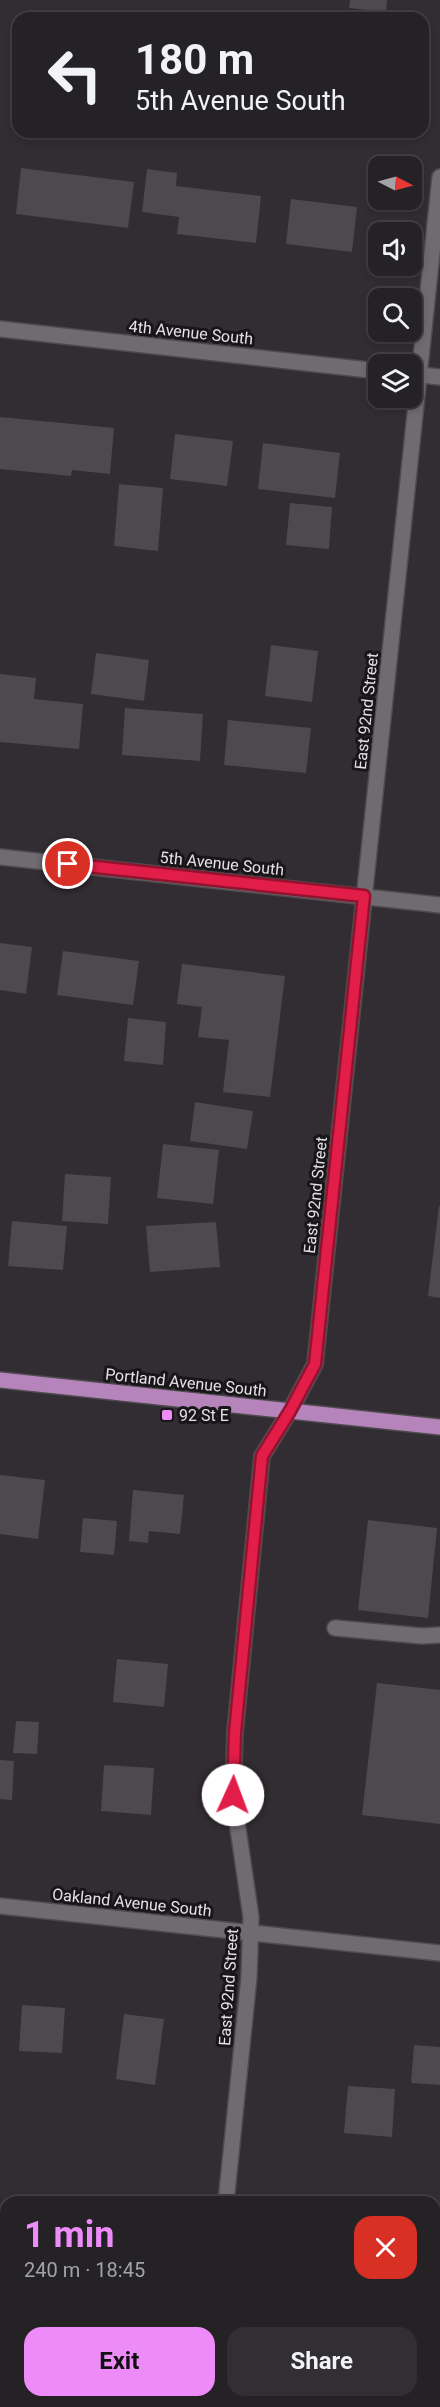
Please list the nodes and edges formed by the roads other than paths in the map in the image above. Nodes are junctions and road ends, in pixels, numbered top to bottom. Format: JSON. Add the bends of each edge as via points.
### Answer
{"nodes":[{"id":1,"x":440,"y":177,"type":"edge"},
{"id":2,"x":0,"y":329,"type":"edge"},
{"id":3,"x":418,"y":354,"type":"edge"},
{"id":4,"x":368,"y":369,"type":"edge"},
{"id":5,"x":422,"y":376,"type":"edge"},
{"id":6,"x":440,"y":377,"type":"edge"},
{"id":7,"x":412,"y":408,"type":"edge"},
{"id":8,"x":0,"y":857,"type":"edge"},
{"id":9,"x":364,"y":896,"type":"junction"},
{"id":10,"x":440,"y":904,"type":"edge"},
{"id":11,"x":0,"y":1380,"type":"edge"},
{"id":12,"x":290,"y":1411,"type":"junction"},
{"id":13,"x":440,"y":1428,"type":"edge"},
{"id":14,"x":335,"y":1628,"type":"dead end"},
{"id":15,"x":440,"y":1635,"type":"edge"},
{"id":16,"x":0,"y":1906,"type":"edge"},
{"id":17,"x":250,"y":1933,"type":"junction"},
{"id":18,"x":440,"y":1953,"type":"edge"},
{"id":19,"x":227,"y":2196,"type":"edge"}],
"edges":[{"from":1,"to":3,"type":"street","name":"East 92nd Street"},
{"from":2,"to":4,"type":"street","name":"4th Avenue South"},
{"from":5,"to":6,"type":"street"},
{"from":7,"to":9,"type":"street","name":"East 92nd Street"},
{"from":8,"to":9,"type":"street","name":"5th Avenue South"},
{"from":9,"to":10,"type":"street","name":"5th Avenue South"},
{"from":9,"to":12,"type":"street","name":"East 92nd Street","via":[[315,1364]]},
{"from":11,"to":12,"type":"main road","name":"Portland Avenue South"},
{"from":12,"to":13,"type":"main road","name":"Portland Avenue South"},
{"from":12,"to":17,"type":"street","name":"East 92nd Street","via":[[262,1456],[235,1732],[233,1795]]},
{"from":14,"to":15,"type":"street"},
{"from":16,"to":17,"type":"street","name":"Oakland Avenue South"},
{"from":17,"to":18,"type":"street","name":"Oakland Avenue South"},
{"from":17,"to":19,"type":"street","name":"East 92nd Street"}]}
